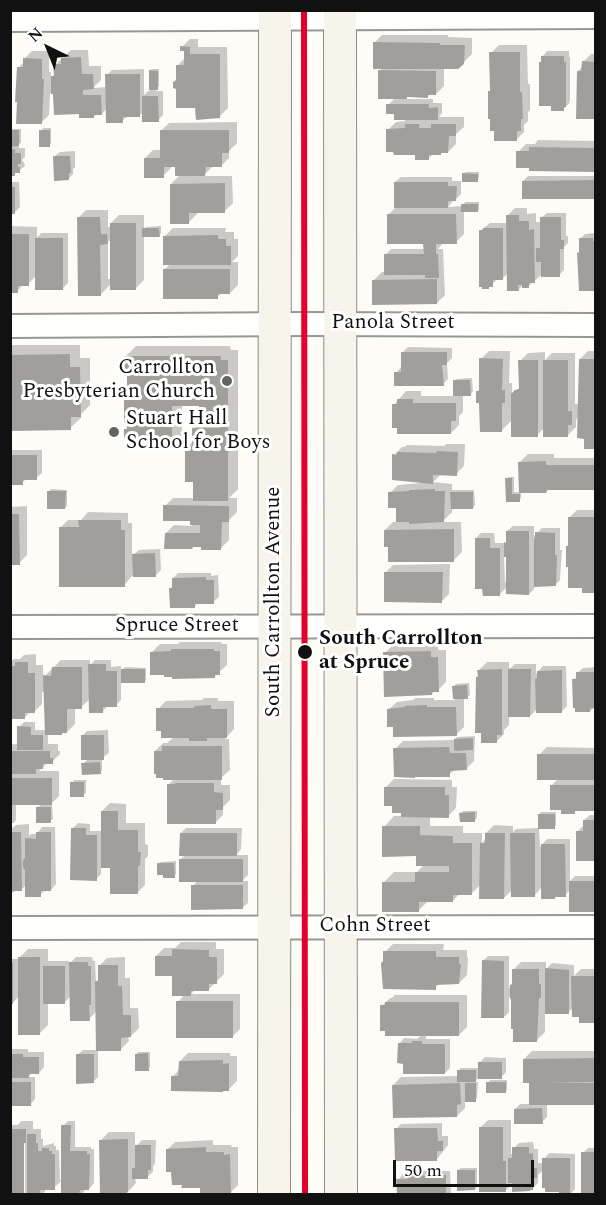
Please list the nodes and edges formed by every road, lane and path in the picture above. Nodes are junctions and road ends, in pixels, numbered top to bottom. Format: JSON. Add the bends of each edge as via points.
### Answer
{"nodes":[{"id":1,"x":275,"y":15,"type":"edge"},
{"id":2,"x":340,"y":15,"type":"edge"},
{"id":3,"x":596,"y":17,"type":"edge"},
{"id":4,"x":10,"y":20,"type":"edge"},
{"id":5,"x":275,"y":324,"type":"junction"},
{"id":6,"x":341,"y":325,"type":"junction"},
{"id":7,"x":596,"y":325,"type":"edge"},
{"id":8,"x":10,"y":326,"type":"edge"},
{"id":9,"x":596,"y":626,"type":"edge"},
{"id":10,"x":10,"y":627,"type":"edge"},
{"id":11,"x":275,"y":627,"type":"junction"},
{"id":12,"x":341,"y":627,"type":"junction"},
{"id":13,"x":10,"y":927,"type":"edge"},
{"id":14,"x":274,"y":927,"type":"junction"},
{"id":15,"x":341,"y":927,"type":"junction"},
{"id":16,"x":596,"y":927,"type":"edge"},
{"id":17,"x":274,"y":1194,"type":"edge"},
{"id":18,"x":341,"y":1194,"type":"edge"}],
"edges":[{"from":1,"to":2,"type":"street"},
{"from":1,"to":4,"type":"street"},
{"from":1,"to":5,"type":"main road","name":"South Carrollton Avenue"},
{"from":2,"to":3,"type":"street"},
{"from":2,"to":6,"type":"main road"},
{"from":5,"to":6,"type":"street","name":"Panola Street"},
{"from":5,"to":8,"type":"street","name":"Panola Street"},
{"from":5,"to":11,"type":"main road","name":"South Carrollton Avenue"},
{"from":6,"to":7,"type":"street","name":"Panola Street"},
{"from":6,"to":12,"type":"main road"},
{"from":9,"to":12,"type":"street","name":"Spruce Street"},
{"from":10,"to":11,"type":"street","name":"Spruce Street"},
{"from":11,"to":12,"type":"street","name":"Spruce Street"},
{"from":11,"to":14,"type":"main road","name":"South Carrollton Avenue"},
{"from":12,"to":15,"type":"main road"},
{"from":13,"to":14,"type":"street","name":"Cohn Street"},
{"from":14,"to":15,"type":"street","name":"Cohn Street"},
{"from":14,"to":17,"type":"main road","name":"South Carrollton Avenue"},
{"from":15,"to":16,"type":"street","name":"Cohn Street"},
{"from":15,"to":18,"type":"main road"}]}
